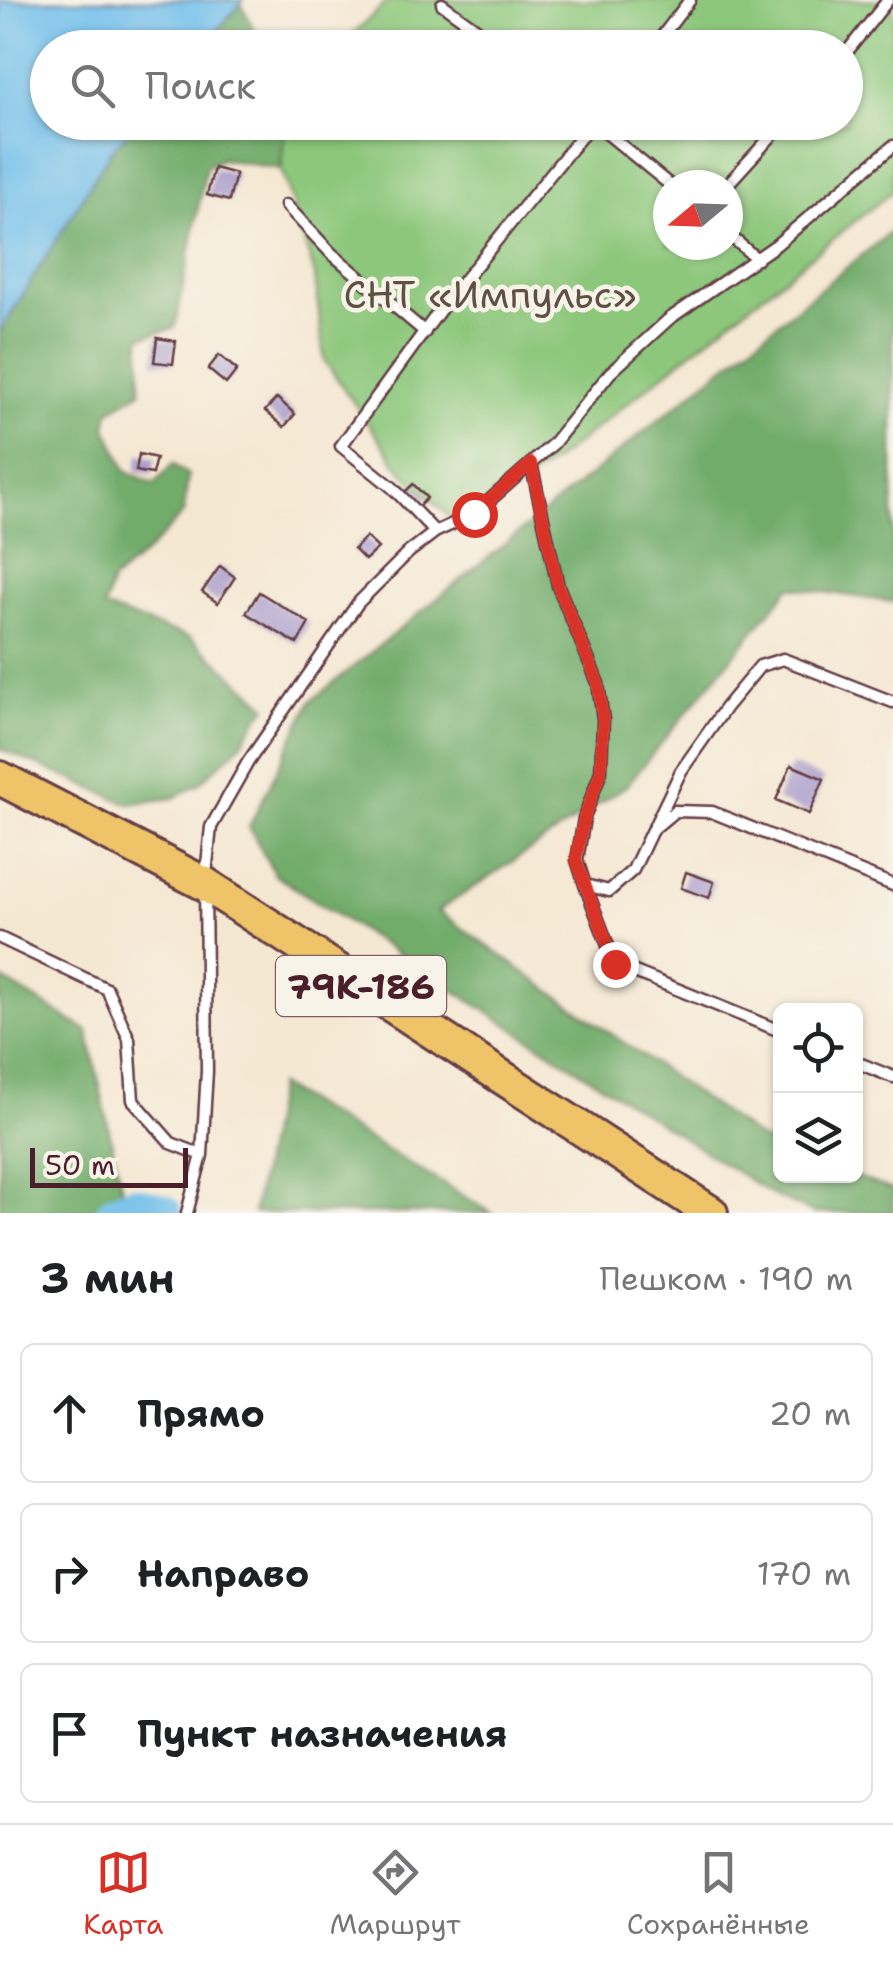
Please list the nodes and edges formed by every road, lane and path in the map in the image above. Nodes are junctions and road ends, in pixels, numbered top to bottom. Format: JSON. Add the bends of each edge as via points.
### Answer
{"nodes":[{"id":1,"x":690,"y":0,"type":"edge"},
{"id":2,"x":888,"y":0,"type":"edge"},
{"id":3,"x":442,"y":4,"type":"dead end"},
{"id":4,"x":478,"y":30,"type":"edge"},
{"id":5,"x":666,"y":30,"type":"edge"},
{"id":6,"x":863,"y":31,"type":"edge"},
{"id":7,"x":579,"y":140,"type":"edge"},
{"id":8,"x":615,"y":140,"type":"edge"},
{"id":9,"x":768,"y":140,"type":"edge"},
{"id":10,"x":893,"y":146,"type":"edge"},
{"id":11,"x":741,"y":170,"type":"edge"},
{"id":12,"x":653,"y":171,"type":"edge"},
{"id":13,"x":286,"y":205,"type":"dead end"},
{"id":14,"x":743,"y":247,"type":"edge"},
{"id":15,"x":756,"y":259,"type":"junction"},
{"id":16,"x":424,"y":332,"type":"junction"},
{"id":17,"x":531,"y":463,"type":"junction"},
{"id":18,"x":436,"y":532,"type":"junction"},
{"id":19,"x":893,"y":702,"type":"edge"},
{"id":20,"x":0,"y":778,"type":"edge"},
{"id":21,"x":652,"y":830,"type":"junction"},
{"id":22,"x":205,"y":884,"type":"junction"},
{"id":23,"x":585,"y":885,"type":"junction"},
{"id":24,"x":893,"y":885,"type":"edge"},
{"id":25,"x":0,"y":938,"type":"edge"},
{"id":26,"x":773,"y":1028,"type":"edge"},
{"id":27,"x":863,"y":1065,"type":"edge"},
{"id":28,"x":893,"y":1078,"type":"edge"},
{"id":29,"x":202,"y":1156,"type":"junction"},
{"id":30,"x":187,"y":1213,"type":"edge"},
{"id":31,"x":711,"y":1213,"type":"edge"}],
"edges":[{"from":1,"to":5,"type":"lane"},
{"from":2,"to":6,"type":"lane"},
{"from":3,"to":4,"type":"lane"},
{"from":7,"to":16,"type":"lane"},
{"from":8,"to":12,"type":"lane"},
{"from":9,"to":11,"type":"lane"},
{"from":10,"to":15,"type":"lane"},
{"from":13,"to":16,"type":"lane"},
{"from":14,"to":15,"type":"lane"},
{"from":15,"to":17,"type":"lane","via":[[669,319],[610,373]]},
{"from":16,"to":18,"type":"lane","via":[[341,446]]},
{"from":17,"to":18,"type":"lane","via":[[474,514]]},
{"from":17,"to":23,"type":"lane","via":[[558,586],[598,683],[603,720],[601,771],[576,860]]},
{"from":18,"to":22,"type":"lane","via":[[358,604],[248,762],[211,827]]},
{"from":19,"to":21,"type":"lane","via":[[783,659],[760,666],[681,771]]},
{"from":20,"to":22,"type":"main road","number":"79К-186"},
{"from":21,"to":23,"type":"lane","via":[[621,880],[608,890]]},
{"from":21,"to":24,"type":"lane","via":[[674,811],[712,812]]},
{"from":22,"to":29,"type":"lane"},
{"from":22,"to":31,"type":"main road","number":"79К-186"},
{"from":23,"to":26,"type":"lane","via":[[615,964]]},
{"from":25,"to":29,"type":"lane","via":[[107,988],[130,1039],[133,1100],[171,1143]]},
{"from":27,"to":28,"type":"lane"},
{"from":29,"to":30,"type":"lane"}]}
